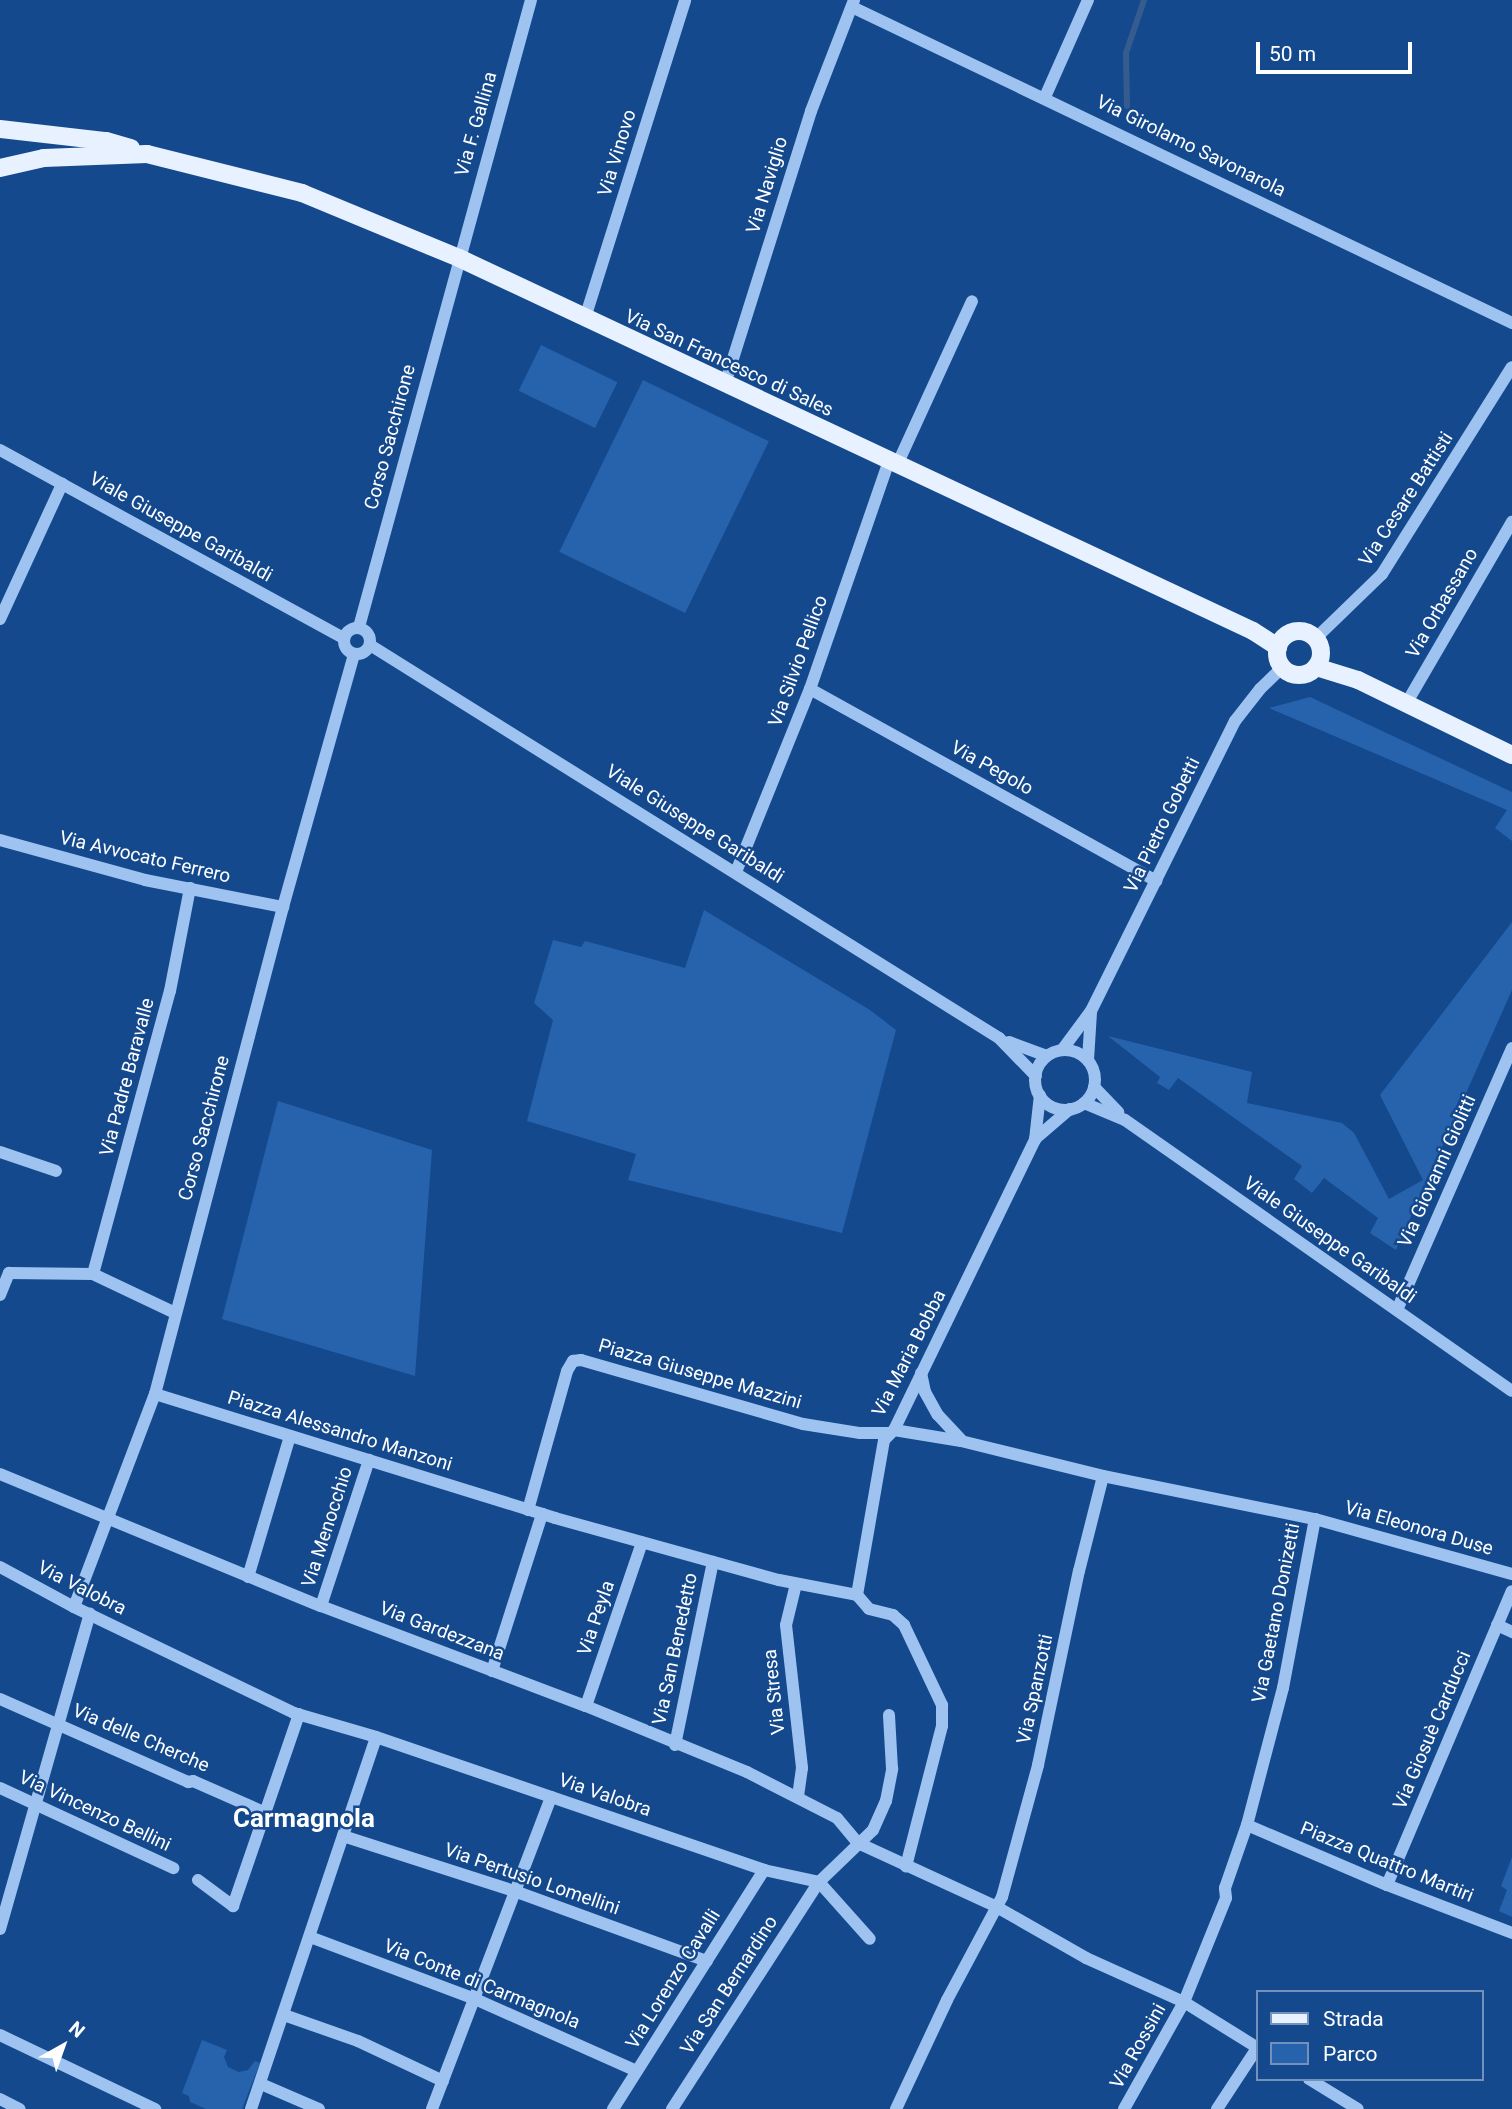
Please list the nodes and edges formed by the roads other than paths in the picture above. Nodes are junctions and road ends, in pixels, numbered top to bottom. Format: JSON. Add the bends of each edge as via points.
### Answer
{"nodes":[{"id":1,"x":531,"y":0,"type":"edge"},
{"id":2,"x":685,"y":0,"type":"edge"},
{"id":3,"x":1088,"y":0,"type":"edge"},
{"id":4,"x":853,"y":4,"type":"edge"},
{"id":5,"x":1045,"y":97,"type":"junction"},
{"id":6,"x":0,"y":130,"type":"edge"},
{"id":7,"x":147,"y":154,"type":"junction"},
{"id":8,"x":0,"y":168,"type":"edge"},
{"id":9,"x":459,"y":258,"type":"junction"},
{"id":10,"x":972,"y":301,"type":"dead end"},
{"id":11,"x":585,"y":318,"type":"junction"},
{"id":12,"x":1512,"y":323,"type":"edge"},
{"id":13,"x":1512,"y":367,"type":"edge"},
{"id":14,"x":725,"y":384,"type":"junction"},
{"id":15,"x":0,"y":450,"type":"edge"},
{"id":16,"x":893,"y":463,"type":"junction"},
{"id":17,"x":62,"y":484,"type":"junction"},
{"id":18,"x":1512,"y":522,"type":"edge"},
{"id":19,"x":0,"y":619,"type":"edge"},
{"id":20,"x":359,"y":627,"type":"junction"},
{"id":21,"x":344,"y":638,"type":"junction"},
{"id":22,"x":1316,"y":638,"type":"junction"},
{"id":23,"x":370,"y":645,"type":"junction"},
{"id":24,"x":1278,"y":647,"type":"junction"},
{"id":25,"x":354,"y":654,"type":"junction"},
{"id":26,"x":1283,"y":667,"type":"junction"},
{"id":27,"x":1316,"y":667,"type":"junction"},
{"id":28,"x":810,"y":689,"type":"junction"},
{"id":29,"x":1406,"y":704,"type":"junction"},
{"id":30,"x":1512,"y":755,"type":"edge"},
{"id":31,"x":0,"y":840,"type":"edge"},
{"id":32,"x":736,"y":872,"type":"junction"},
{"id":33,"x":1156,"y":881,"type":"junction"},
{"id":34,"x":190,"y":888,"type":"junction"},
{"id":35,"x":283,"y":907,"type":"junction"},
{"id":36,"x":1091,"y":1011,"type":"junction"},
{"id":37,"x":999,"y":1038,"type":"junction"},
{"id":38,"x":1512,"y":1048,"type":"edge"},
{"id":39,"x":1062,"y":1050,"type":"junction"},
{"id":40,"x":1047,"y":1056,"type":"junction"},
{"id":41,"x":1088,"y":1060,"type":"junction"},
{"id":42,"x":1036,"y":1076,"type":"junction"},
{"id":43,"x":1094,"y":1087,"type":"junction"},
{"id":44,"x":1040,"y":1095,"type":"junction"},
{"id":45,"x":1084,"y":1103,"type":"junction"},
{"id":46,"x":1070,"y":1109,"type":"junction"},
{"id":47,"x":1125,"y":1120,"type":"junction"},
{"id":48,"x":1035,"y":1140,"type":"junction"},
{"id":49,"x":0,"y":1152,"type":"edge"},
{"id":50,"x":56,"y":1171,"type":"dead end"},
{"id":51,"x":93,"y":1274,"type":"junction"},
{"id":52,"x":0,"y":1295,"type":"edge"},
{"id":53,"x":1397,"y":1310,"type":"junction"},
{"id":54,"x":174,"y":1313,"type":"junction"},
{"id":55,"x":921,"y":1373,"type":"junction"},
{"id":56,"x":1512,"y":1391,"type":"edge"},
{"id":57,"x":155,"y":1394,"type":"junction"},
{"id":58,"x":891,"y":1432,"type":"junction"},
{"id":59,"x":290,"y":1436,"type":"junction"},
{"id":60,"x":961,"y":1441,"type":"junction"},
{"id":61,"x":369,"y":1460,"type":"junction"},
{"id":62,"x":0,"y":1474,"type":"edge"},
{"id":63,"x":1103,"y":1476,"type":"junction"},
{"id":64,"x":528,"y":1510,"type":"junction"},
{"id":65,"x":542,"y":1514,"type":"junction"},
{"id":66,"x":108,"y":1520,"type":"junction"},
{"id":67,"x":1315,"y":1520,"type":"junction"},
{"id":68,"x":642,"y":1542,"type":"junction"},
{"id":69,"x":713,"y":1562,"type":"junction"},
{"id":70,"x":0,"y":1567,"type":"edge"},
{"id":71,"x":1512,"y":1574,"type":"edge"},
{"id":72,"x":248,"y":1577,"type":"junction"},
{"id":73,"x":796,"y":1584,"type":"junction"},
{"id":74,"x":1512,"y":1591,"type":"edge"},
{"id":75,"x":857,"y":1595,"type":"junction"},
{"id":76,"x":321,"y":1606,"type":"junction"},
{"id":77,"x":74,"y":1607,"type":"junction"},
{"id":78,"x":90,"y":1614,"type":"junction"},
{"id":79,"x":1497,"y":1625,"type":"junction"},
{"id":80,"x":1512,"y":1632,"type":"edge"},
{"id":81,"x":492,"y":1671,"type":"junction"},
{"id":82,"x":0,"y":1699,"type":"edge"},
{"id":83,"x":586,"y":1706,"type":"junction"},
{"id":84,"x":299,"y":1714,"type":"junction"},
{"id":85,"x":889,"y":1715,"type":"dead end"},
{"id":86,"x":58,"y":1724,"type":"junction"},
{"id":87,"x":376,"y":1737,"type":"junction"},
{"id":88,"x":675,"y":1745,"type":"junction"},
{"id":89,"x":0,"y":1788,"type":"edge"},
{"id":90,"x":798,"y":1796,"type":"junction"},
{"id":91,"x":551,"y":1797,"type":"junction"},
{"id":92,"x":37,"y":1804,"type":"junction"},
{"id":93,"x":266,"y":1813,"type":"junction"},
{"id":94,"x":1247,"y":1825,"type":"junction"},
{"id":95,"x":344,"y":1836,"type":"junction"},
{"id":96,"x":858,"y":1843,"type":"junction"},
{"id":97,"x":906,"y":1866,"type":"junction"},
{"id":98,"x":173,"y":1868,"type":"dead end"},
{"id":99,"x":764,"y":1870,"type":"junction"},
{"id":100,"x":198,"y":1880,"type":"dead end"},
{"id":101,"x":819,"y":1882,"type":"junction"},
{"id":102,"x":1387,"y":1885,"type":"junction"},
{"id":103,"x":6,"y":1888,"type":"edge"},
{"id":104,"x":517,"y":1892,"type":"junction"},
{"id":105,"x":995,"y":1906,"type":"junction"},
{"id":106,"x":0,"y":1929,"type":"edge"},
{"id":107,"x":1512,"y":1933,"type":"edge"},
{"id":108,"x":870,"y":1939,"type":"dead end"},
{"id":109,"x":309,"y":1941,"type":"junction"},
{"id":110,"x":707,"y":1961,"type":"junction"},
{"id":111,"x":475,"y":1999,"type":"junction"},
{"id":112,"x":1184,"y":2002,"type":"junction"},
{"id":113,"x":284,"y":2015,"type":"junction"},
{"id":114,"x":0,"y":2035,"type":"edge"},
{"id":115,"x":1256,"y":2047,"type":"edge"},
{"id":116,"x":1256,"y":2051,"type":"edge"},
{"id":117,"x":637,"y":2071,"type":"junction"},
{"id":118,"x":443,"y":2081,"type":"junction"},
{"id":119,"x":1312,"y":2081,"type":"edge"},
{"id":120,"x":261,"y":2084,"type":"junction"},
{"id":121,"x":0,"y":2099,"type":"edge"},
{"id":122,"x":20,"y":2109,"type":"edge"},
{"id":123,"x":155,"y":2109,"type":"edge"},
{"id":124,"x":251,"y":2109,"type":"edge"},
{"id":125,"x":319,"y":2109,"type":"edge"},
{"id":126,"x":432,"y":2109,"type":"edge"},
{"id":127,"x":613,"y":2109,"type":"edge"},
{"id":128,"x":672,"y":2109,"type":"edge"},
{"id":129,"x":896,"y":2109,"type":"edge"},
{"id":130,"x":1124,"y":2109,"type":"edge"},
{"id":131,"x":1217,"y":2109,"type":"edge"},
{"id":132,"x":1358,"y":2109,"type":"edge"}],
"edges":[{"from":1,"to":9,"type":"street","name":"Via F. Gallina"},
{"from":2,"to":11,"type":"street","name":"Via Vinovo"},
{"from":3,"to":5,"type":"street"},
{"from":4,"to":5,"type":"street","name":"Via Girolamo Savonarola"},
{"from":4,"to":14,"type":"street","name":"Via Naviglio","via":[[811,111]]},
{"from":5,"to":12,"type":"street","name":"Via Girolamo Savonarola"},
{"from":6,"to":7,"type":"main road","name":"Via San Francesco di Sales","via":[[106,141]]},
{"from":7,"to":8,"type":"main road","name":"Via San Francesco di Sales","via":[[44,158]]},
{"from":7,"to":9,"type":"main road","name":"Via San Francesco di Sales","via":[[302,193]]},
{"from":9,"to":11,"type":"main road","name":"Via San Francesco di Sales"},
{"from":9,"to":20,"type":"street","name":"Corso Sacchirone"},
{"from":10,"to":16,"type":"street","name":"Via Silvio Pellico"},
{"from":11,"to":14,"type":"main road","name":"Via San Francesco di Sales"},
{"from":13,"to":22,"type":"street","name":"Via Cesare Battisti","via":[[1382,574]]},
{"from":14,"to":16,"type":"main road","name":"Via San Francesco di Sales"},
{"from":15,"to":17,"type":"street","name":"Viale Giuseppe Garibaldi"},
{"from":16,"to":24,"type":"main road","name":"Via San Francesco di Sales","via":[[1253,631]]},
{"from":16,"to":28,"type":"street","name":"Via Silvio Pellico"},
{"from":17,"to":19,"type":"street"},
{"from":17,"to":21,"type":"street","name":"Viale Giuseppe Garibaldi"},
{"from":18,"to":29,"type":"street","name":"Via Orbassano"},
{"from":20,"to":21,"type":"street","via":[[351,628]]},
{"from":20,"to":23,"type":"street","via":[[370,636]]},
{"from":21,"to":25,"type":"street"},
{"from":22,"to":24,"type":"main road","via":[[1297,631],[1285,636]]},
{"from":22,"to":27,"type":"main road","via":[[1321,655]]},
{"from":23,"to":25,"type":"street","via":[[365,652]]},
{"from":23,"to":32,"type":"street","name":"Viale Giuseppe Garibaldi"},
{"from":24,"to":26,"type":"main road"},
{"from":25,"to":35,"type":"street","name":"Corso Sacchirone"},
{"from":26,"to":27,"type":"main road","via":[[1296,674]]},
{"from":26,"to":33,"type":"street","name":"Via Pietro Gobetti","via":[[1235,721]]},
{"from":27,"to":29,"type":"main road","via":[[1358,680]]},
{"from":28,"to":32,"type":"street","name":"Via Silvio Pellico"},
{"from":28,"to":33,"type":"street","name":"Via Pegolo"},
{"from":29,"to":30,"type":"main road"},
{"from":31,"to":34,"type":"street","name":"Via Avvocato Ferrero"},
{"from":32,"to":37,"type":"street","name":"Viale Giuseppe Garibaldi"},
{"from":33,"to":36,"type":"street","name":"Via Pietro Gobetti"},
{"from":34,"to":35,"type":"street","name":"Via Avvocato Ferrero"},
{"from":34,"to":51,"type":"street","name":"Via Padre Baravalle","via":[[170,991]]},
{"from":35,"to":54,"type":"street","name":"Corso Sacchirone"},
{"from":36,"to":39,"type":"street","name":"Via Pietro Gobetti"},
{"from":36,"to":41,"type":"street","name":"Via Pietro Gobetti"},
{"from":37,"to":40,"type":"street","name":"Viale Giuseppe Garibaldi"},
{"from":37,"to":42,"type":"street","name":"Viale Giuseppe Garibaldi"},
{"from":38,"to":53,"type":"street","name":"Via Giovanni Giolitti"},
{"from":39,"to":40,"type":"street"},
{"from":39,"to":41,"type":"street"},
{"from":40,"to":42,"type":"street"},
{"from":41,"to":43,"type":"street"},
{"from":42,"to":44,"type":"street"},
{"from":43,"to":45,"type":"street"},
{"from":43,"to":47,"type":"street","name":"Viale Giuseppe Garibaldi"},
{"from":44,"to":46,"type":"street","via":[[1053,1107]]},
{"from":44,"to":48,"type":"street","name":"Via Maria Bobba"},
{"from":45,"to":46,"type":"street"},
{"from":45,"to":47,"type":"street","name":"Viale Giuseppe Garibaldi"},
{"from":46,"to":48,"type":"street","name":"Via Maria Bobba"},
{"from":47,"to":53,"type":"street","name":"Viale Giuseppe Garibaldi"},
{"from":48,"to":55,"type":"street","name":"Via Maria Bobba"},
{"from":49,"to":50,"type":"street"},
{"from":51,"to":52,"type":"street","via":[[9,1273]]},
{"from":51,"to":54,"type":"street"},
{"from":53,"to":56,"type":"street","name":"Viale Giuseppe Garibaldi"},
{"from":54,"to":57,"type":"street","name":"Corso Sacchirone"},
{"from":55,"to":58,"type":"street","name":"Via Maria Bobba"},
{"from":55,"to":60,"type":"street","via":[[938,1415]]},
{"from":57,"to":59,"type":"street","name":"Piazza Alessandro Manzoni"},
{"from":57,"to":66,"type":"street","name":"Corso Sacchirone"},
{"from":58,"to":60,"type":"street","name":"Via Gaetano Donizetti"},
{"from":58,"to":64,"type":"street","name":"Piazza Giuseppe Mazzini","via":[[803,1424],[573,1361]]},
{"from":58,"to":75,"type":"street","name":"Via Maria Bobba","via":[[884,1440]]},
{"from":59,"to":61,"type":"street","name":"Piazza Alessandro Manzoni"},
{"from":59,"to":72,"type":"street"},
{"from":60,"to":63,"type":"street","name":"Via Gaetano Donizetti"},
{"from":61,"to":64,"type":"street","name":"Piazza Alessandro Manzoni"},
{"from":61,"to":76,"type":"street","name":"Via Menocchio"},
{"from":62,"to":66,"type":"street","name":"Via Gardezzana"},
{"from":63,"to":67,"type":"street","name":"Via Gaetano Donizetti"},
{"from":63,"to":105,"type":"street","name":"Via Spanzotti","via":[[1038,1766],[1002,1897]]},
{"from":64,"to":65,"type":"street"},
{"from":65,"to":68,"type":"street"},
{"from":65,"to":81,"type":"street"},
{"from":66,"to":72,"type":"street","name":"Via Gardezzana"},
{"from":66,"to":77,"type":"street","name":"Corso Sacchirone"},
{"from":67,"to":71,"type":"street","name":"Via Eleonora Duse"},
{"from":67,"to":94,"type":"street","name":"Via Gaetano Donizetti","via":[[1283,1688]]},
{"from":68,"to":69,"type":"street"},
{"from":68,"to":83,"type":"street","name":"Via Peyla"},
{"from":69,"to":73,"type":"street"},
{"from":69,"to":88,"type":"street","name":"Via San Benedetto"},
{"from":70,"to":77,"type":"street","name":"Via Valobra"},
{"from":72,"to":76,"type":"street","name":"Via Gardezzana"},
{"from":73,"to":75,"type":"street"},
{"from":73,"to":90,"type":"street","name":"Via Stresa","via":[[786,1625],[802,1768]]},
{"from":74,"to":79,"type":"street","name":"Via Giosuè Carducci"},
{"from":75,"to":97,"type":"street","via":[[869,1609],[892,1615],[904,1625],[942,1705],[942,1726]]},
{"from":76,"to":81,"type":"street","name":"Via Gardezzana"},
{"from":77,"to":78,"type":"street","name":"Via Valobra"},
{"from":78,"to":84,"type":"street","name":"Via Valobra"},
{"from":78,"to":86,"type":"street"},
{"from":79,"to":80,"type":"street"},
{"from":79,"to":102,"type":"street","name":"Via Giosuè Carducci"},
{"from":81,"to":83,"type":"street","name":"Via Gardezzana"},
{"from":82,"to":86,"type":"street","name":"Via delle Cherche"},
{"from":83,"to":88,"type":"street","name":"Via Gardezzana"},
{"from":84,"to":87,"type":"street","name":"Via Valobra"},
{"from":84,"to":93,"type":"street"},
{"from":85,"to":96,"type":"street","via":[[892,1769],[886,1801],[873,1830]]},
{"from":86,"to":92,"type":"street"},
{"from":86,"to":93,"type":"street","name":"Via delle Cherche"},
{"from":87,"to":91,"type":"street","name":"Via Valobra"},
{"from":87,"to":95,"type":"street"},
{"from":88,"to":90,"type":"street","name":"Via Gardezzana"},
{"from":89,"to":92,"type":"street","name":"Via Vincenzo Bellini"},
{"from":90,"to":96,"type":"street","name":"Via Gardezzana","via":[[838,1819]]},
{"from":91,"to":99,"type":"street","name":"Via Valobra"},
{"from":91,"to":104,"type":"street"},
{"from":92,"to":98,"type":"street","name":"Via Vincenzo Bellini"},
{"from":92,"to":103,"type":"street"},
{"from":93,"to":100,"type":"street","via":[[233,1906]]},
{"from":94,"to":102,"type":"street","name":"Piazza Quattro Martiri"},
{"from":94,"to":112,"type":"street","name":"Via Gaetano Donizetti","via":[[1225,1888],[1226,1898]]},
{"from":95,"to":104,"type":"street","name":"Via Pertusio Lomellini"},
{"from":95,"to":109,"type":"street"},
{"from":96,"to":97,"type":"street"},
{"from":96,"to":101,"type":"street"},
{"from":97,"to":105,"type":"street"},
{"from":99,"to":101,"type":"street","name":"Via Valobra"},
{"from":99,"to":110,"type":"street","name":"Via Lorenzo Cavalli"},
{"from":101,"to":108,"type":"street"},
{"from":101,"to":128,"type":"street","name":"Via San Bernardino"},
{"from":102,"to":107,"type":"street","name":"Piazza Quattro Martiri"},
{"from":103,"to":106,"type":"street"},
{"from":104,"to":110,"type":"street","name":"Via Pertusio Lomellini"},
{"from":104,"to":111,"type":"street"},
{"from":105,"to":112,"type":"street","via":[[1086,1958]]},
{"from":105,"to":129,"type":"street","name":"Via Spanzotti"},
{"from":109,"to":111,"type":"street","name":"Via Conte di Carmagnola"},
{"from":109,"to":113,"type":"street"},
{"from":110,"to":117,"type":"street","name":"Via Lorenzo Cavalli"},
{"from":111,"to":117,"type":"street","name":"Via Conte di Carmagnola"},
{"from":111,"to":118,"type":"street"},
{"from":112,"to":115,"type":"street"},
{"from":112,"to":130,"type":"street","name":"Via Rossini"},
{"from":113,"to":118,"type":"street","via":[[358,2041]]},
{"from":113,"to":120,"type":"street"},
{"from":114,"to":123,"type":"street"},
{"from":116,"to":131,"type":"street"},
{"from":117,"to":127,"type":"street","name":"Via Lorenzo Cavalli"},
{"from":118,"to":126,"type":"street"},
{"from":119,"to":132,"type":"street"},
{"from":120,"to":124,"type":"street"},
{"from":120,"to":125,"type":"street"},
{"from":121,"to":122,"type":"street"}]}
